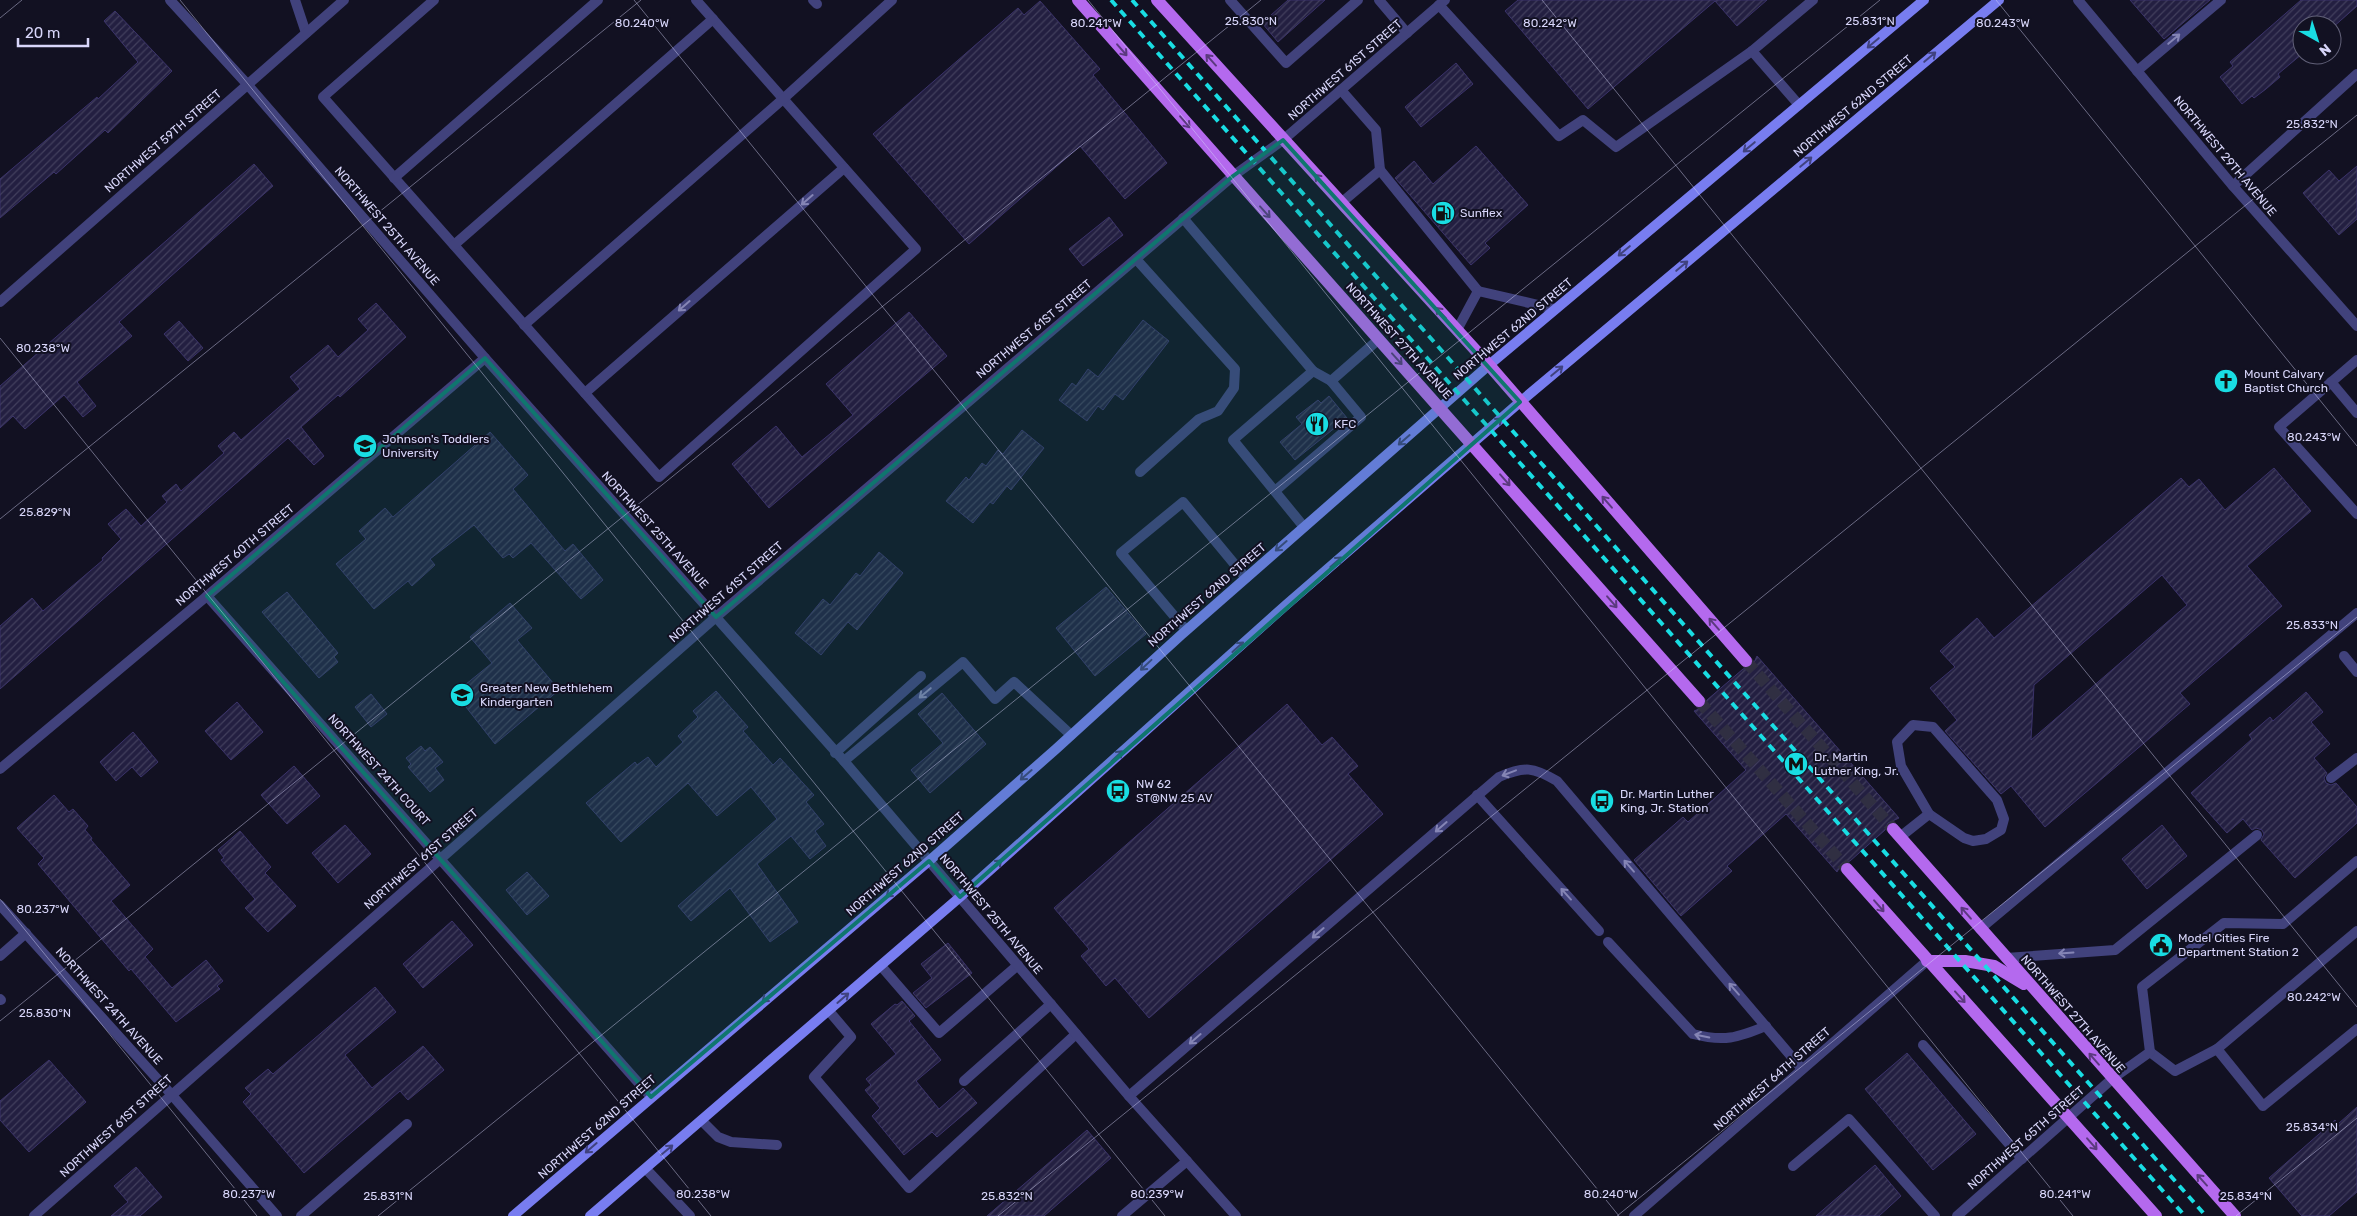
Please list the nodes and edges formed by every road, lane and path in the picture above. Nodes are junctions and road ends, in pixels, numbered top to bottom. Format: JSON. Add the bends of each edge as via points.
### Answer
{"nodes":[{"id":1,"x":170,"y":0,"type":"edge"},
{"id":2,"x":295,"y":0,"type":"edge"},
{"id":3,"x":344,"y":0,"type":"edge"},
{"id":4,"x":434,"y":0,"type":"edge"},
{"id":5,"x":598,"y":0,"type":"edge"},
{"id":6,"x":696,"y":0,"type":"edge"},
{"id":7,"x":892,"y":0,"type":"edge"},
{"id":8,"x":1078,"y":0,"type":"edge"},
{"id":9,"x":1158,"y":0,"type":"edge"},
{"id":10,"x":1230,"y":0,"type":"edge"},
{"id":11,"x":1358,"y":0,"type":"edge"},
{"id":12,"x":1379,"y":0,"type":"edge"},
{"id":13,"x":1813,"y":0,"type":"edge"},
{"id":14,"x":1924,"y":0,"type":"edge"},
{"id":15,"x":1999,"y":0,"type":"edge"},
{"id":16,"x":2078,"y":0,"type":"edge"},
{"id":17,"x":2221,"y":0,"type":"edge"},
{"id":18,"x":1442,"y":3,"type":"edge"},
{"id":19,"x":713,"y":19,"type":"junction"},
{"id":20,"x":306,"y":33,"type":"junction"},
{"id":21,"x":1407,"y":33,"type":"junction"},
{"id":22,"x":1752,"y":51,"type":"junction"},
{"id":23,"x":2137,"y":70,"type":"junction"},
{"id":24,"x":2357,"y":74,"type":"edge"},
{"id":25,"x":247,"y":84,"type":"junction"},
{"id":26,"x":1341,"y":90,"type":"junction"},
{"id":27,"x":783,"y":99,"type":"junction"},
{"id":28,"x":1799,"y":105,"type":"junction"},
{"id":29,"x":1283,"y":140,"type":"junction"},
{"id":30,"x":844,"y":168,"type":"junction"},
{"id":31,"x":1380,"y":170,"type":"junction"},
{"id":32,"x":1233,"y":176,"type":"junction"},
{"id":33,"x":394,"y":178,"type":"junction"},
{"id":34,"x":2233,"y":186,"type":"junction"},
{"id":35,"x":1341,"y":203,"type":"junction"},
{"id":36,"x":1183,"y":218,"type":"junction"},
{"id":37,"x":454,"y":245,"type":"junction"},
{"id":38,"x":1136,"y":259,"type":"junction"},
{"id":39,"x":1478,"y":291,"type":"junction"},
{"id":40,"x":0,"y":302,"type":"edge"},
{"id":41,"x":1555,"y":309,"type":"junction"},
{"id":42,"x":524,"y":325,"type":"junction"},
{"id":43,"x":2357,"y":326,"type":"edge"},
{"id":44,"x":1457,"y":330,"type":"junction"},
{"id":45,"x":1379,"y":339,"type":"junction"},
{"id":46,"x":485,"y":358,"type":"junction"},
{"id":47,"x":2357,"y":360,"type":"edge"},
{"id":48,"x":1489,"y":364,"type":"junction"},
{"id":49,"x":1313,"y":371,"type":"junction"},
{"id":50,"x":1331,"y":381,"type":"junction"},
{"id":51,"x":2331,"y":382,"type":"junction"},
{"id":52,"x":585,"y":393,"type":"junction"},
{"id":53,"x":1520,"y":402,"type":"junction"},
{"id":54,"x":1441,"y":408,"type":"junction"},
{"id":55,"x":2357,"y":413,"type":"edge"},
{"id":56,"x":1473,"y":443,"type":"junction"},
{"id":57,"x":1140,"y":472,"type":"dead end"},
{"id":58,"x":1275,"y":491,"type":"junction"},
{"id":59,"x":2357,"y":514,"type":"edge"},
{"id":60,"x":1304,"y":527,"type":"junction"},
{"id":61,"x":1246,"y":578,"type":"junction"},
{"id":62,"x":207,"y":596,"type":"junction"},
{"id":63,"x":2357,"y":613,"type":"edge"},
{"id":64,"x":716,"y":617,"type":"junction"},
{"id":65,"x":1186,"y":630,"type":"junction"},
{"id":66,"x":2344,"y":656,"type":"dead end"},
{"id":67,"x":1746,"y":661,"type":"tunnel mouth"},
{"id":68,"x":2357,"y":672,"type":"edge"},
{"id":69,"x":921,"y":676,"type":"dead end"},
{"id":70,"x":1700,"y":701,"type":"tunnel mouth"},
{"id":71,"x":1070,"y":735,"type":"junction"},
{"id":72,"x":835,"y":753,"type":"junction"},
{"id":73,"x":2357,"y":758,"type":"edge"},
{"id":74,"x":844,"y":761,"type":"junction"},
{"id":75,"x":0,"y":769,"type":"edge"},
{"id":76,"x":2331,"y":778,"type":"dead end"},
{"id":77,"x":1477,"y":795,"type":"junction"},
{"id":78,"x":1929,"y":814,"type":"junction"},
{"id":79,"x":1896,"y":833,"type":"joint"},
{"id":80,"x":2257,"y":835,"type":"dead end"},
{"id":81,"x":441,"y":858,"type":"junction"},
{"id":82,"x":929,"y":861,"type":"junction"},
{"id":83,"x":2357,"y":861,"type":"edge"},
{"id":84,"x":1847,"y":870,"type":"tunnel mouth"},
{"id":85,"x":960,"y":897,"type":"junction"},
{"id":86,"x":0,"y":905,"type":"edge"},
{"id":87,"x":1980,"y":929,"type":"junction"},
{"id":88,"x":1599,"y":930,"type":"dead end"},
{"id":89,"x":2357,"y":931,"type":"edge"},
{"id":90,"x":26,"y":933,"type":"junction"},
{"id":91,"x":1608,"y":942,"type":"dead end"},
{"id":92,"x":0,"y":956,"type":"edge"},
{"id":93,"x":2006,"y":958,"type":"junction"},
{"id":94,"x":1927,"y":961,"type":"junction"},
{"id":95,"x":1018,"y":965,"type":"junction"},
{"id":96,"x":881,"y":966,"type":"junction"},
{"id":97,"x":2033,"y":989,"type":"junction"},
{"id":98,"x":1051,"y":1004,"type":"junction"},
{"id":99,"x":828,"y":1011,"type":"junction"},
{"id":100,"x":1766,"y":1026,"type":"junction"},
{"id":101,"x":2357,"y":1029,"type":"edge"},
{"id":102,"x":1076,"y":1034,"type":"junction"},
{"id":103,"x":1923,"y":1045,"type":"dead end"},
{"id":104,"x":2216,"y":1048,"type":"junction"},
{"id":105,"x":2150,"y":1052,"type":"junction"},
{"id":106,"x":1802,"y":1069,"type":"junction"},
{"id":107,"x":2112,"y":1079,"type":"junction"},
{"id":108,"x":964,"y":1081,"type":"dead end"},
{"id":109,"x":171,"y":1094,"type":"junction"},
{"id":110,"x":1129,"y":1096,"type":"junction"},
{"id":111,"x":651,"y":1097,"type":"junction"},
{"id":112,"x":2069,"y":1118,"type":"junction"},
{"id":113,"x":702,"y":1121,"type":"junction"},
{"id":114,"x":407,"y":1124,"type":"dead end"},
{"id":115,"x":777,"y":1145,"type":"dead end"},
{"id":116,"x":2022,"y":1159,"type":"junction"},
{"id":117,"x":1187,"y":1161,"type":"junction"},
{"id":118,"x":1793,"y":1166,"type":"dead end"},
{"id":119,"x":646,"y":1168,"type":"junction"},
{"id":120,"x":34,"y":1216,"type":"edge"},
{"id":121,"x":277,"y":1216,"type":"edge"},
{"id":122,"x":301,"y":1216,"type":"edge"},
{"id":123,"x":513,"y":1216,"type":"edge"},
{"id":124,"x":590,"y":1216,"type":"edge"},
{"id":125,"x":690,"y":1216,"type":"edge"},
{"id":126,"x":1122,"y":1216,"type":"edge"},
{"id":127,"x":1236,"y":1216,"type":"edge"},
{"id":128,"x":1634,"y":1216,"type":"edge"},
{"id":129,"x":1935,"y":1216,"type":"edge"},
{"id":130,"x":1957,"y":1216,"type":"edge"},
{"id":131,"x":2156,"y":1216,"type":"edge"},
{"id":132,"x":2235,"y":1216,"type":"edge"}],
"edges":[{"from":1,"to":25,"type":"street","name":"NORTHWEST 25TH AVENUE"},
{"from":2,"to":20,"type":"street"},
{"from":3,"to":20,"type":"street","name":"NORTHWEST 59TH STREET"},
{"from":4,"to":33,"type":"street","via":[[324,98]]},
{"from":5,"to":33,"type":"street"},
{"from":6,"to":19,"type":"street"},
{"from":7,"to":27,"type":"street"},
{"from":8,"to":32,"type":"main road","name":"NORTHWEST 27TH AVENUE","one_way":true},
{"from":29,"to":9,"type":"main road","one_way":true},
{"from":10,"to":11,"type":"street","via":[[1286,64]]},
{"from":12,"to":21,"type":"street"},
{"from":13,"to":22,"type":"street"},
{"from":14,"to":28,"type":"main road","name":"NORTHWEST 62ND STREET","one_way":true},
{"from":53,"to":15,"type":"main road","name":"NORTHWEST 62ND STREET","one_way":true},
{"from":16,"to":23,"type":"street","name":"NORTHWEST 29TH AVENUE"},
{"from":23,"to":17,"type":"street","one_way":true},
{"from":18,"to":21,"type":"street","name":"NORTHWEST 61ST STREET"},
{"from":18,"to":22,"type":"street","via":[[1559,136],[1583,120],[1616,147]]},
{"from":19,"to":27,"type":"street"},
{"from":19,"to":37,"type":"street"},
{"from":20,"to":25,"type":"street","name":"NORTHWEST 59TH STREET"},
{"from":21,"to":26,"type":"street","name":"NORTHWEST 61ST STREET"},
{"from":22,"to":28,"type":"street"},
{"from":23,"to":34,"type":"street","name":"NORTHWEST 29TH AVENUE"},
{"from":24,"to":34,"type":"street"},
{"from":25,"to":40,"type":"street","name":"NORTHWEST 59TH STREET"},
{"from":25,"to":46,"type":"street","name":"NORTHWEST 25TH AVENUE"},
{"from":26,"to":29,"type":"street","name":"NORTHWEST 61ST STREET"},
{"from":26,"to":31,"type":"street","via":[[1376,130]]},
{"from":27,"to":30,"type":"street"},
{"from":27,"to":42,"type":"street"},
{"from":28,"to":41,"type":"main road","name":"NORTHWEST 62ND STREET","one_way":true},
{"from":29,"to":32,"type":"street","name":"NORTHWEST 61ST STREET"},
{"from":35,"to":29,"type":"main road","one_way":true},
{"from":30,"to":52,"type":"street","one_way":true},
{"from":30,"to":52,"type":"street","via":[[916,249],[659,476]]},
{"from":31,"to":35,"type":"street"},
{"from":31,"to":39,"type":"street"},
{"from":32,"to":36,"type":"street","name":"NORTHWEST 61ST STREET"},
{"from":32,"to":45,"type":"main road","name":"NORTHWEST 27TH AVENUE","one_way":true},
{"from":33,"to":37,"type":"street"},
{"from":34,"to":43,"type":"street","name":"NORTHWEST 29TH AVENUE"},
{"from":44,"to":35,"type":"main road","one_way":true},
{"from":36,"to":38,"type":"street","name":"NORTHWEST 61ST STREET"},
{"from":36,"to":49,"type":"street"},
{"from":37,"to":42,"type":"street"},
{"from":38,"to":57,"type":"street","via":[[1235,369],[1234,388],[1218,411],[1199,419]]},
{"from":38,"to":64,"type":"street","name":"NORTHWEST 61ST STREET"},
{"from":39,"to":41,"type":"street"},
{"from":39,"to":44,"type":"street"},
{"from":41,"to":48,"type":"main road","name":"NORTHWEST 62ND STREET"},
{"from":42,"to":52,"type":"street"},
{"from":44,"to":48,"type":"main road"},
{"from":45,"to":50,"type":"street"},
{"from":45,"to":54,"type":"main road","name":"NORTHWEST 27TH AVENUE","one_way":true},
{"from":46,"to":62,"type":"street","name":"NORTHWEST 60TH STREET"},
{"from":46,"to":64,"type":"street","name":"NORTHWEST 25TH AVENUE"},
{"from":47,"to":51,"type":"street"},
{"from":48,"to":53,"type":"main road"},
{"from":48,"to":54,"type":"main road","name":"NORTHWEST 62ND STREET"},
{"from":49,"to":50,"type":"street"},
{"from":49,"to":58,"type":"street","via":[[1233,440]]},
{"from":50,"to":58,"type":"street","via":[[1361,416]]},
{"from":51,"to":55,"type":"street"},
{"from":51,"to":59,"type":"street","via":[[2279,427]]},
{"from":56,"to":53,"type":"main road","name":"NORTHWEST 62ND STREET","one_way":true},
{"from":67,"to":53,"type":"main road","one_way":true},
{"from":54,"to":56,"type":"main road","name":"NORTHWEST 27TH AVENUE"},
{"from":54,"to":60,"type":"main road","name":"NORTHWEST 62ND STREET","one_way":true},
{"from":56,"to":70,"type":"main road","name":"NORTHWEST 27TH AVENUE","one_way":true},
{"from":85,"to":56,"type":"main road","name":"NORTHWEST 62ND STREET","one_way":true,"via":[[1286,605]]},
{"from":58,"to":60,"type":"street"},
{"from":60,"to":61,"type":"main road","name":"NORTHWEST 62ND STREET","one_way":true},
{"from":61,"to":65,"type":"main road","name":"NORTHWEST 62ND STREET"},
{"from":61,"to":65,"type":"street","via":[[1183,502],[1121,553]]},
{"from":62,"to":75,"type":"street","name":"NORTHWEST 60TH STREET"},
{"from":62,"to":81,"type":"street","name":"NORTHWEST 24TH COURT"},
{"from":63,"to":87,"type":"street"},
{"from":64,"to":72,"type":"street","name":"NORTHWEST 25TH AVENUE"},
{"from":64,"to":81,"type":"street","name":"NORTHWEST 61ST STREET"},
{"from":65,"to":71,"type":"main road","name":"NORTHWEST 62ND STREET","one_way":true},
{"from":66,"to":68,"type":"street"},
{"from":69,"to":72,"type":"street"},
{"from":71,"to":74,"type":"street","one_way":true,"via":[[1014,682],[996,699],[963,662]]},
{"from":71,"to":82,"type":"main road","name":"NORTHWEST 62ND STREET","one_way":true},
{"from":72,"to":74,"type":"street","name":"NORTHWEST 25TH AVENUE"},
{"from":73,"to":76,"type":"street"},
{"from":74,"to":82,"type":"street","name":"NORTHWEST 25TH AVENUE"},
{"from":88,"to":77,"type":"street","one_way":true},
{"from":100,"to":77,"type":"street","one_way":true,"via":[[1557,781],[1538,770],[1518,769],[1499,777]]},
{"from":77,"to":110,"type":"street","one_way":true},
{"from":78,"to":78,"type":"street","via":[[1973,841],[1986,839],[2001,830],[2004,819],[1996,800],[1933,727],[1914,725],[1896,742],[1901,766]]},
{"from":78,"to":79,"type":"street"},
{"from":87,"to":79,"type":"main road","name":"NORTHWEST 27TH AVENUE","one_way":true},
{"from":80,"to":93,"type":"street","one_way":true,"via":[[2115,950]]},
{"from":81,"to":109,"type":"street","name":"NORTHWEST 61ST STREET"},
{"from":81,"to":111,"type":"street","name":"NORTHWEST 24TH COURT"},
{"from":82,"to":85,"type":"street","name":"NORTHWEST 25TH AVENUE"},
{"from":82,"to":111,"type":"main road","name":"NORTHWEST 62ND STREET","one_way":true},
{"from":83,"to":105,"type":"street","via":[[2283,924],[2224,924],[2142,988]]},
{"from":84,"to":94,"type":"main road","one_way":true},
{"from":85,"to":95,"type":"street","name":"NORTHWEST 25TH AVENUE"},
{"from":85,"to":96,"type":"main road","name":"NORTHWEST 62ND STREET"},
{"from":86,"to":90,"type":"street","name":"NORTHWEST 24TH AVENUE"},
{"from":87,"to":93,"type":"main road","name":"NORTHWEST 27TH AVENUE"},
{"from":89,"to":104,"type":"street"},
{"from":90,"to":92,"type":"street"},
{"from":90,"to":109,"type":"street","name":"NORTHWEST 24TH AVENUE"},
{"from":100,"to":91,"type":"street","one_way":true,"via":[[1735,1038],[1708,1038],[1693,1034]]},
{"from":93,"to":97,"type":"main road","name":"NORTHWEST 27TH AVENUE"},
{"from":94,"to":97,"type":"main road","via":[[1965,961],[1994,966]]},
{"from":94,"to":106,"type":"street","name":"NORTHWEST 64TH STREET"},
{"from":94,"to":112,"type":"main road","one_way":true},
{"from":95,"to":96,"type":"street","via":[[939,1033]]},
{"from":95,"to":98,"type":"street","name":"NORTHWEST 25TH AVENUE"},
{"from":99,"to":96,"type":"main road","name":"NORTHWEST 62ND STREET","one_way":true},
{"from":107,"to":97,"type":"main road","name":"NORTHWEST 27TH AVENUE","one_way":true},
{"from":98,"to":102,"type":"street","name":"NORTHWEST 25TH AVENUE"},
{"from":98,"to":108,"type":"street"},
{"from":99,"to":102,"type":"street","via":[[851,1038],[814,1077],[910,1188]]},
{"from":99,"to":113,"type":"main road","name":"NORTHWEST 62ND STREET"},
{"from":100,"to":106,"type":"street"},
{"from":101,"to":104,"type":"street","via":[[2263,1106]]},
{"from":102,"to":110,"type":"street","name":"NORTHWEST 25TH AVENUE"},
{"from":103,"to":116,"type":"street"},
{"from":104,"to":105,"type":"street","via":[[2175,1071]]},
{"from":105,"to":107,"type":"street","name":"NORTHWEST 65TH STREET"},
{"from":106,"to":128,"type":"street","name":"NORTHWEST 64TH STREET"},
{"from":107,"to":112,"type":"street","name":"NORTHWEST 65TH STREET"},
{"from":132,"to":107,"type":"main road","name":"NORTHWEST 27TH AVENUE","one_way":true},
{"from":109,"to":120,"type":"street","name":"NORTHWEST 61ST STREET"},
{"from":109,"to":121,"type":"street","name":"NORTHWEST 24TH AVENUE"},
{"from":110,"to":117,"type":"street","name":"NORTHWEST 25TH AVENUE"},
{"from":111,"to":123,"type":"main road","name":"NORTHWEST 62ND STREET","one_way":true},
{"from":112,"to":116,"type":"street","name":"NORTHWEST 65TH STREET"},
{"from":112,"to":131,"type":"main road","one_way":true},
{"from":113,"to":115,"type":"street","via":[[718,1137],[731,1142]]},
{"from":119,"to":113,"type":"main road","name":"NORTHWEST 62ND STREET","one_way":true},
{"from":114,"to":122,"type":"street"},
{"from":116,"to":130,"type":"street","name":"NORTHWEST 65TH STREET"},
{"from":117,"to":126,"type":"street"},
{"from":117,"to":127,"type":"street","name":"NORTHWEST 25TH AVENUE"},
{"from":118,"to":129,"type":"street","via":[[1849,1119]]},
{"from":119,"to":124,"type":"main road","name":"NORTHWEST 62ND STREET"},
{"from":119,"to":125,"type":"street"}]}
